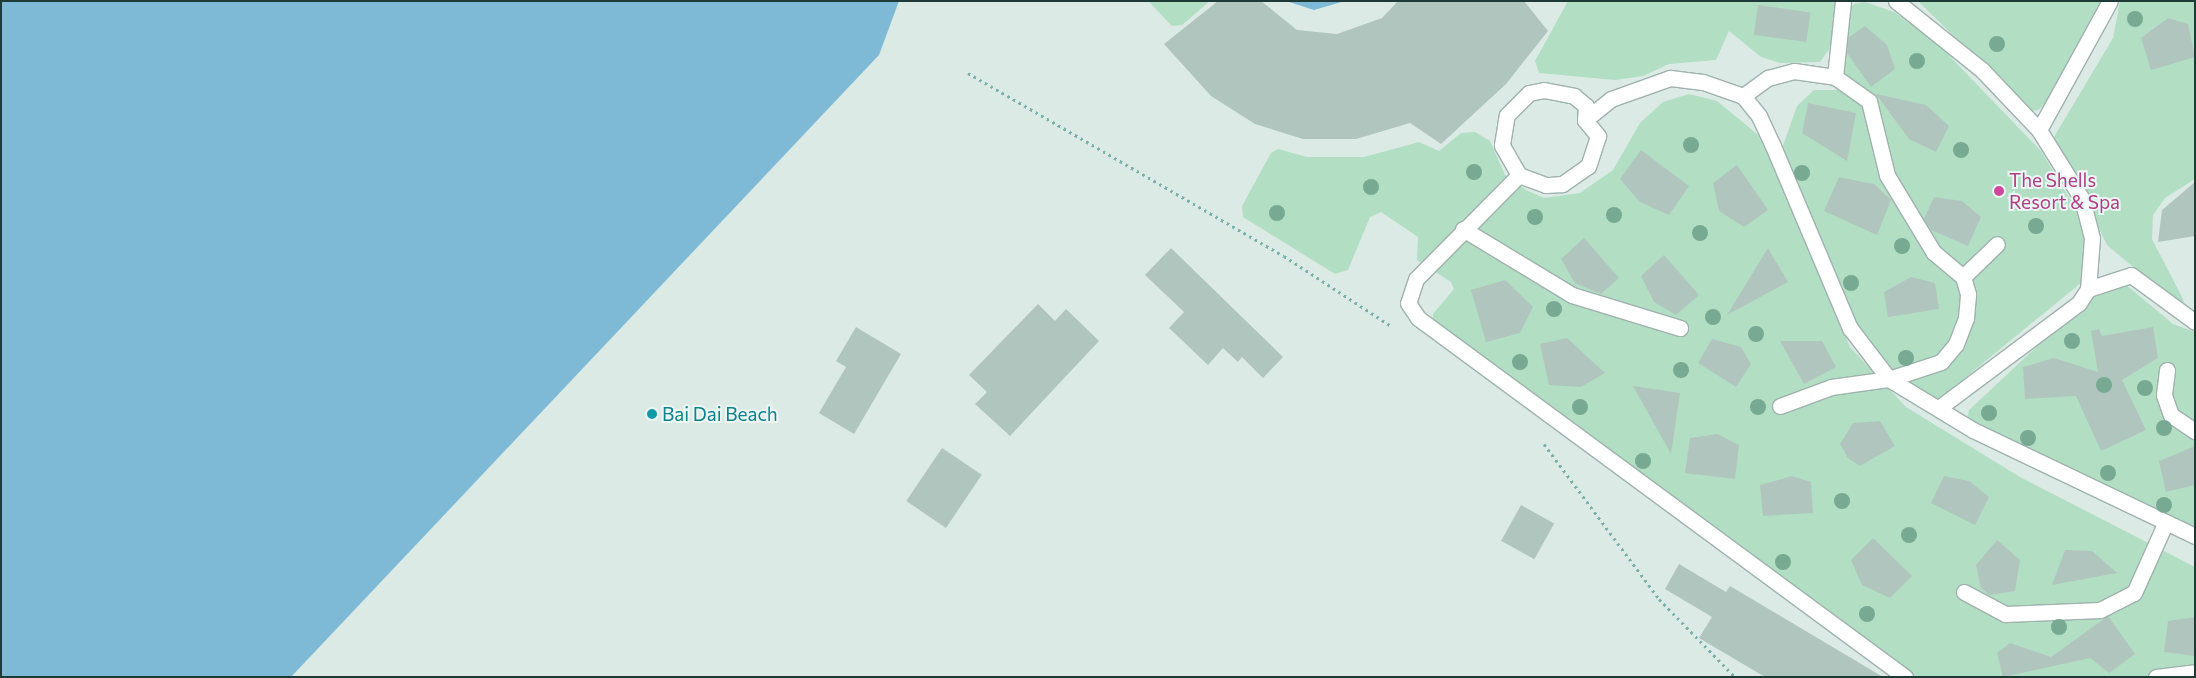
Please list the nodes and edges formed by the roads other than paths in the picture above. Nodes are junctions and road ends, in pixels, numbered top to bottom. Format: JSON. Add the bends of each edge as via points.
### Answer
{"nodes":[{"id":1,"x":1843,"y":1,"type":"edge"},
{"id":2,"x":1896,"y":1,"type":"edge"},
{"id":3,"x":2110,"y":1,"type":"edge"},
{"id":4,"x":1835,"y":77,"type":"junction"},
{"id":5,"x":1743,"y":96,"type":"junction"},
{"id":6,"x":1585,"y":120,"type":"junction"},
{"id":7,"x":2039,"y":130,"type":"junction"},
{"id":8,"x":1519,"y":175,"type":"junction"},
{"id":9,"x":1463,"y":229,"type":"junction"},
{"id":10,"x":1997,"y":244,"type":"dead end"},
{"id":11,"x":1963,"y":277,"type":"junction"},
{"id":12,"x":2088,"y":289,"type":"junction"},
{"id":13,"x":2195,"y":322,"type":"edge"},
{"id":14,"x":1680,"y":328,"type":"dead end"},
{"id":15,"x":2167,"y":370,"type":"dead end"},
{"id":16,"x":1889,"y":379,"type":"junction"},
{"id":17,"x":1780,"y":406,"type":"dead end"},
{"id":18,"x":1940,"y":407,"type":"junction"},
{"id":19,"x":2195,"y":431,"type":"edge"},
{"id":20,"x":2166,"y":524,"type":"junction"},
{"id":21,"x":2195,"y":536,"type":"edge"},
{"id":22,"x":1964,"y":592,"type":"dead end"},
{"id":23,"x":2195,"y":672,"type":"edge"},
{"id":24,"x":1905,"y":677,"type":"edge"},
{"id":25,"x":2156,"y":677,"type":"edge"}],
"edges":[{"from":1,"to":4,"type":"lane"},
{"from":2,"to":7,"type":"lane","via":[[1982,70]]},
{"from":3,"to":7,"type":"lane"},
{"from":4,"to":5,"type":"lane","via":[[1794,71],[1768,78]]},
{"from":4,"to":11,"type":"lane","via":[[1869,101],[1887,175],[1934,254]]},
{"from":5,"to":6,"type":"lane","via":[[1702,82],[1670,78],[1611,99]]},
{"from":5,"to":16,"type":"lane","via":[[1759,116],[1773,146],[1850,328]]},
{"from":6,"to":8,"type":"lane","via":[[1598,136],[1595,152],[1576,177],[1546,185]]},
{"from":6,"to":8,"type":"lane","via":[[1586,106],[1559,90],[1529,93],[1516,102],[1502,130],[1502,145]]},
{"from":7,"to":12,"type":"lane","via":[[2082,199],[2092,238]]},
{"from":8,"to":9,"type":"lane"},
{"from":9,"to":14,"type":"lane","via":[[1572,295]]},
{"from":9,"to":24,"type":"lane","via":[[1416,279],[1408,303],[1418,318]]},
{"from":10,"to":11,"type":"lane"},
{"from":11,"to":16,"type":"lane","via":[[1968,294],[1966,318],[1956,344],[1940,362]]},
{"from":12,"to":13,"type":"lane","via":[[2131,276]]},
{"from":12,"to":18,"type":"lane","via":[[2079,303]]},
{"from":15,"to":19,"type":"lane","via":[[2164,395],[2171,415]]},
{"from":16,"to":17,"type":"lane","via":[[1831,387]]},
{"from":16,"to":18,"type":"lane"},
{"from":18,"to":20,"type":"lane","via":[[1972,430]]},
{"from":20,"to":21,"type":"lane"},
{"from":20,"to":22,"type":"lane","via":[[2134,593],[2100,610],[2005,614]]},
{"from":23,"to":25,"type":"lane"}]}
